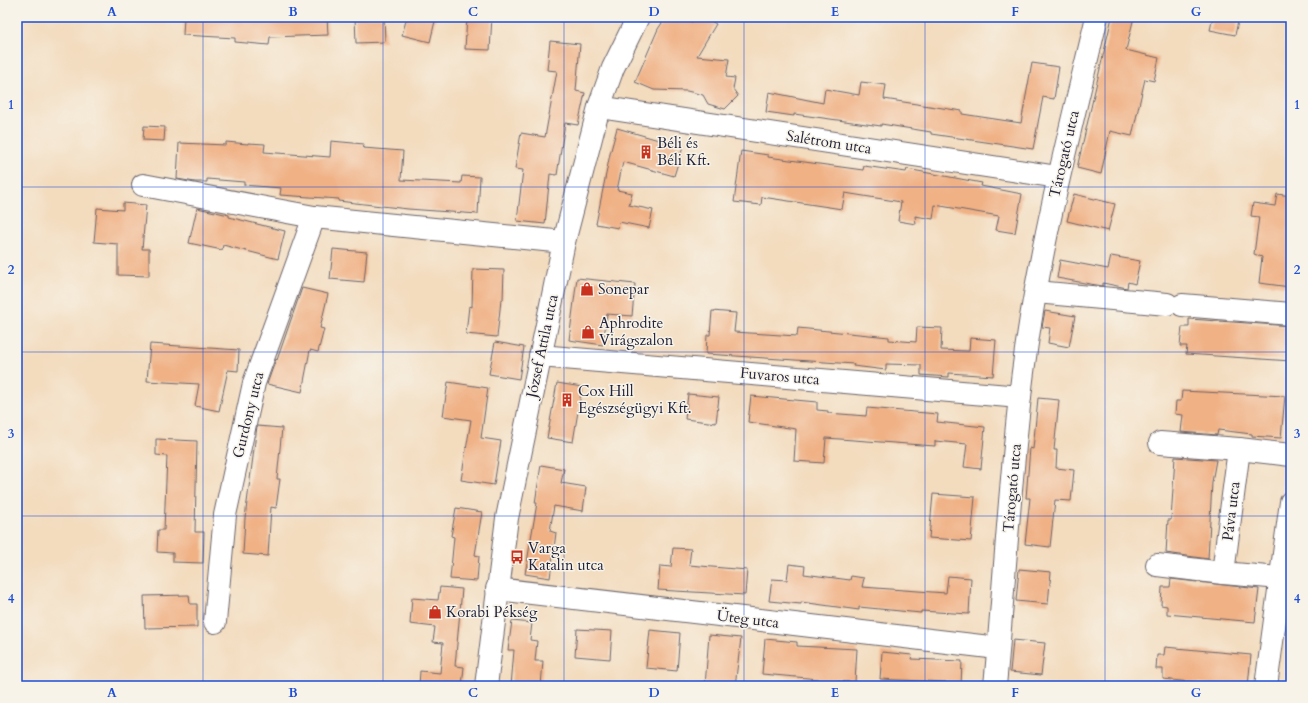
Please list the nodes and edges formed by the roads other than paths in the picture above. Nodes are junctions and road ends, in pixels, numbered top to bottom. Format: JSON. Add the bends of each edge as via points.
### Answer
{"nodes":[{"id":1,"x":638,"y":17,"type":"edge"},
{"id":2,"x":1097,"y":17,"type":"edge"},
{"id":3,"x":599,"y":107,"type":"junction"},
{"id":4,"x":1058,"y":177,"type":"junction"},
{"id":5,"x":143,"y":186,"type":"dead end"},
{"id":6,"x":314,"y":217,"type":"junction"},
{"id":7,"x":564,"y":242,"type":"junction"},
{"id":8,"x":1036,"y":292,"type":"junction"},
{"id":9,"x":1291,"y":314,"type":"edge"},
{"id":10,"x":540,"y":356,"type":"junction"},
{"id":11,"x":1020,"y":397,"type":"junction"},
{"id":12,"x":1160,"y":443,"type":"dead end"},
{"id":13,"x":1239,"y":448,"type":"junction"},
{"id":14,"x":1291,"y":454,"type":"edge"},
{"id":15,"x":1291,"y":502,"type":"edge"},
{"id":16,"x":1157,"y":565,"type":"dead end"},
{"id":17,"x":1223,"y":572,"type":"junction"},
{"id":18,"x":1285,"y":578,"type":"edge"},
{"id":19,"x":497,"y":589,"type":"junction"},
{"id":20,"x":215,"y":622,"type":"dead end"},
{"id":21,"x":998,"y":648,"type":"junction"},
{"id":22,"x":486,"y":686,"type":"edge"},
{"id":23,"x":995,"y":686,"type":"edge"},
{"id":24,"x":1266,"y":686,"type":"edge"}],
"edges":[{"from":1,"to":3,"type":"street","name":"József Attila utca","via":[[613,68]]},
{"from":2,"to":4,"type":"street","name":"Tárogató utca"},
{"from":3,"to":4,"type":"street","name":"Salétrom utca"},
{"from":3,"to":7,"type":"street","name":"József Attila utca"},
{"from":4,"to":8,"type":"street","name":"Tárogató utca"},
{"from":5,"to":6,"type":"street"},
{"from":6,"to":7,"type":"street"},
{"from":6,"to":20,"type":"street","name":"Gurdony utca","via":[[254,383],[225,515]]},
{"from":7,"to":10,"type":"street","name":"József Attila utca"},
{"from":8,"to":9,"type":"street"},
{"from":8,"to":11,"type":"street","name":"Tárogató utca"},
{"from":10,"to":11,"type":"street","name":"Fuvaros utca"},
{"from":10,"to":19,"type":"street","name":"József Attila utca","via":[[507,518]]},
{"from":11,"to":21,"type":"street","name":"Tárogató utca"},
{"from":12,"to":13,"type":"street"},
{"from":13,"to":14,"type":"street"},
{"from":13,"to":17,"type":"street","name":"Páva utca"},
{"from":15,"to":18,"type":"street"},
{"from":16,"to":17,"type":"street"},
{"from":17,"to":18,"type":"street"},
{"from":18,"to":24,"type":"street"},
{"from":19,"to":21,"type":"street","name":"Üteg utca"},
{"from":19,"to":22,"type":"street","name":"József Attila utca"},
{"from":21,"to":23,"type":"street","name":"Tárogató utca"}]}
